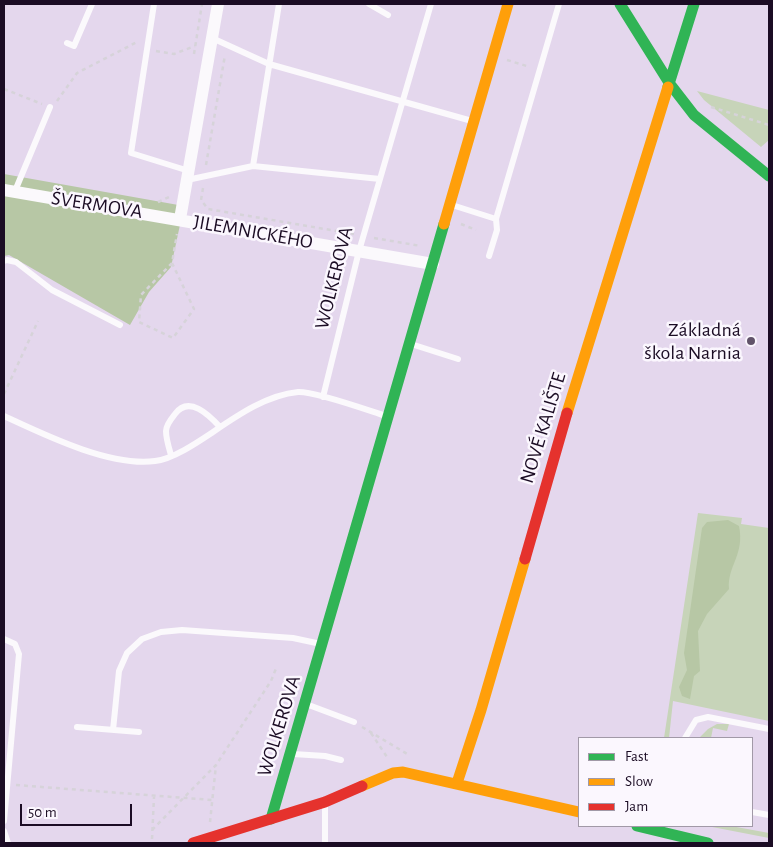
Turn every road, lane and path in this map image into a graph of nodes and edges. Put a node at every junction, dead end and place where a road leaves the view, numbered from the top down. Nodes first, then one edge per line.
1 (92, 4) edge
2 (154, 4) edge
3 (218, 4) edge
4 (279, 4) edge
5 (369, 4) edge
6 (431, 4) edge
7 (508, 4) edge
8 (559, 4) edge
9 (620, 4) edge
10 (694, 4) edge
11 (388, 16) dead end
12 (149, 36) junction
13 (212, 38) junction
14 (67, 43) dead end
15 (226, 44) junction
16 (195, 46) dead end
17 (147, 50) junction
18 (503, 59) dead end
19 (269, 64) junction
20 (529, 66) dead end
21 (670, 84) junction
22 (4, 89) edge
23 (402, 102) junction
24 (704, 105) dead end
25 (50, 107) junction
26 (474, 122) junction
27 (769, 125) edge
28 (253, 166) junction
29 (188, 176) junction
30 (205, 176) junction
31 (769, 176) edge
32 (380, 179) junction
33 (9, 190) edge
34 (450, 204) junction
35 (180, 219) junction
36 (496, 219) junction
37 (455, 222) dead end
38 (476, 230) dead end
39 (364, 236) junction
40 (422, 246) dead end
41 (360, 251) junction
42 (489, 256) dead end
43 (4, 261) edge
44 (172, 263) junction
45 (433, 264) junction
46 (38, 322) dead end
47 (120, 325) dead end
48 (410, 344) junction
49 (458, 359) dead end
50 (4, 394) edge
51 (323, 398) junction
52 (4, 416) edge
53 (389, 416) junction
54 (220, 427) junction
55 (171, 455) junction
56 (4, 639) edge
57 (323, 644) junction
58 (277, 666) dead end
59 (306, 704) junction
60 (354, 722) joint
61 (77, 727) dead end
62 (769, 729) edge
63 (113, 730) junction
64 (368, 730) junction
65 (139, 732) dead end
66 (686, 737) edge
67 (291, 754) junction
68 (409, 755) dead end
69 (341, 760) dead end
70 (389, 761) dead end
71 (216, 766) junction
72 (457, 783) junction
73 (7, 784) junction
74 (154, 797) junction
75 (184, 798) junction
76 (212, 800) junction
77 (325, 802) junction
78 (578, 812) edge
79 (753, 812) edge
80 (769, 815) edge
81 (271, 819) junction
82 (4, 821) edge
83 (210, 826) dead end
84 (647, 827) edge
85 (666, 829) edge
86 (152, 830) junction
87 (4, 831) edge
88 (152, 839) dead end
89 (8, 843) edge
90 (193, 843) edge
91 (325, 843) edge
92 (708, 843) edge

1 - 14 lane
2 - 12 lane
3 - 13 street, JILEMNICKÉHO
4 - 19 lane
5 - 11 lane
6 - 23 lane, WOLKEROVA
7 - 26 street, WOLKEROVA
8 - 36 lane
9 - 21 street
10 - 21 street, NOVÉ KALIŠTE
12 - 17 lane
12 - 25 path
13 - 15 lane
13 - 29 street, JILEMNICKÉHO
15 - 19 lane
15 - 30 path
16 - 17 path
17 - 29 lane
18 - 20 path
19 - 23 lane
19 - 28 lane
21 - 31 street
21 - 72 street, NOVÉ KALIŠTE
22 - 25 path
23 - 26 lane
23 - 32 lane, WOLKEROVA
24 - 27 path
25 - 33 lane, ŠVERMOVA
26 - 34 street, WOLKEROVA
28 - 30 lane
28 - 32 lane
29 - 30 lane
29 - 35 street, JILEMNICKÉHO
30 - 39 path
32 - 39 lane, WOLKEROVA
33 - 35 street, ŠVERMOVA
34 - 36 lane
34 - 45 street, WOLKEROVA
35 - 41 street, JILEMNICKÉHO
35 - 44 path
36 - 42 lane
37 - 38 path
39 - 40 path
39 - 41 lane, WOLKEROVA
41 - 45 street, JILEMNICKÉHO
41 - 51 lane, WOLKEROVA
43 - 47 lane
44 - 44 path
45 - 48 street, WOLKEROVA
46 - 50 path
48 - 49 lane
48 - 53 street, WOLKEROVA
51 - 53 lane
51 - 54 lane
52 - 55 lane
53 - 57 street, WOLKEROVA
54 - 55 lane
54 - 55 lane
56 - 73 lane
57 - 59 street, WOLKEROVA
57 - 63 lane
58 - 71 path
59 - 60 lane
59 - 67 street, WOLKEROVA
60 - 64 path
61 - 63 lane
62 - 66 lane
63 - 65 lane
64 - 68 path
64 - 70 path
67 - 69 lane
67 - 81 street, WOLKEROVA
71 - 75 path
71 - 76 path
72 - 77 street
72 - 78 street
73 - 74 path
73 - 82 lane
74 - 75 path
74 - 86 path
75 - 76 path
75 - 86 path
76 - 83 path
77 - 81 street
77 - 91 lane
79 - 80 lane
81 - 90 street
84 - 85 street
85 - 92 street
86 - 88 path
87 - 89 lane

